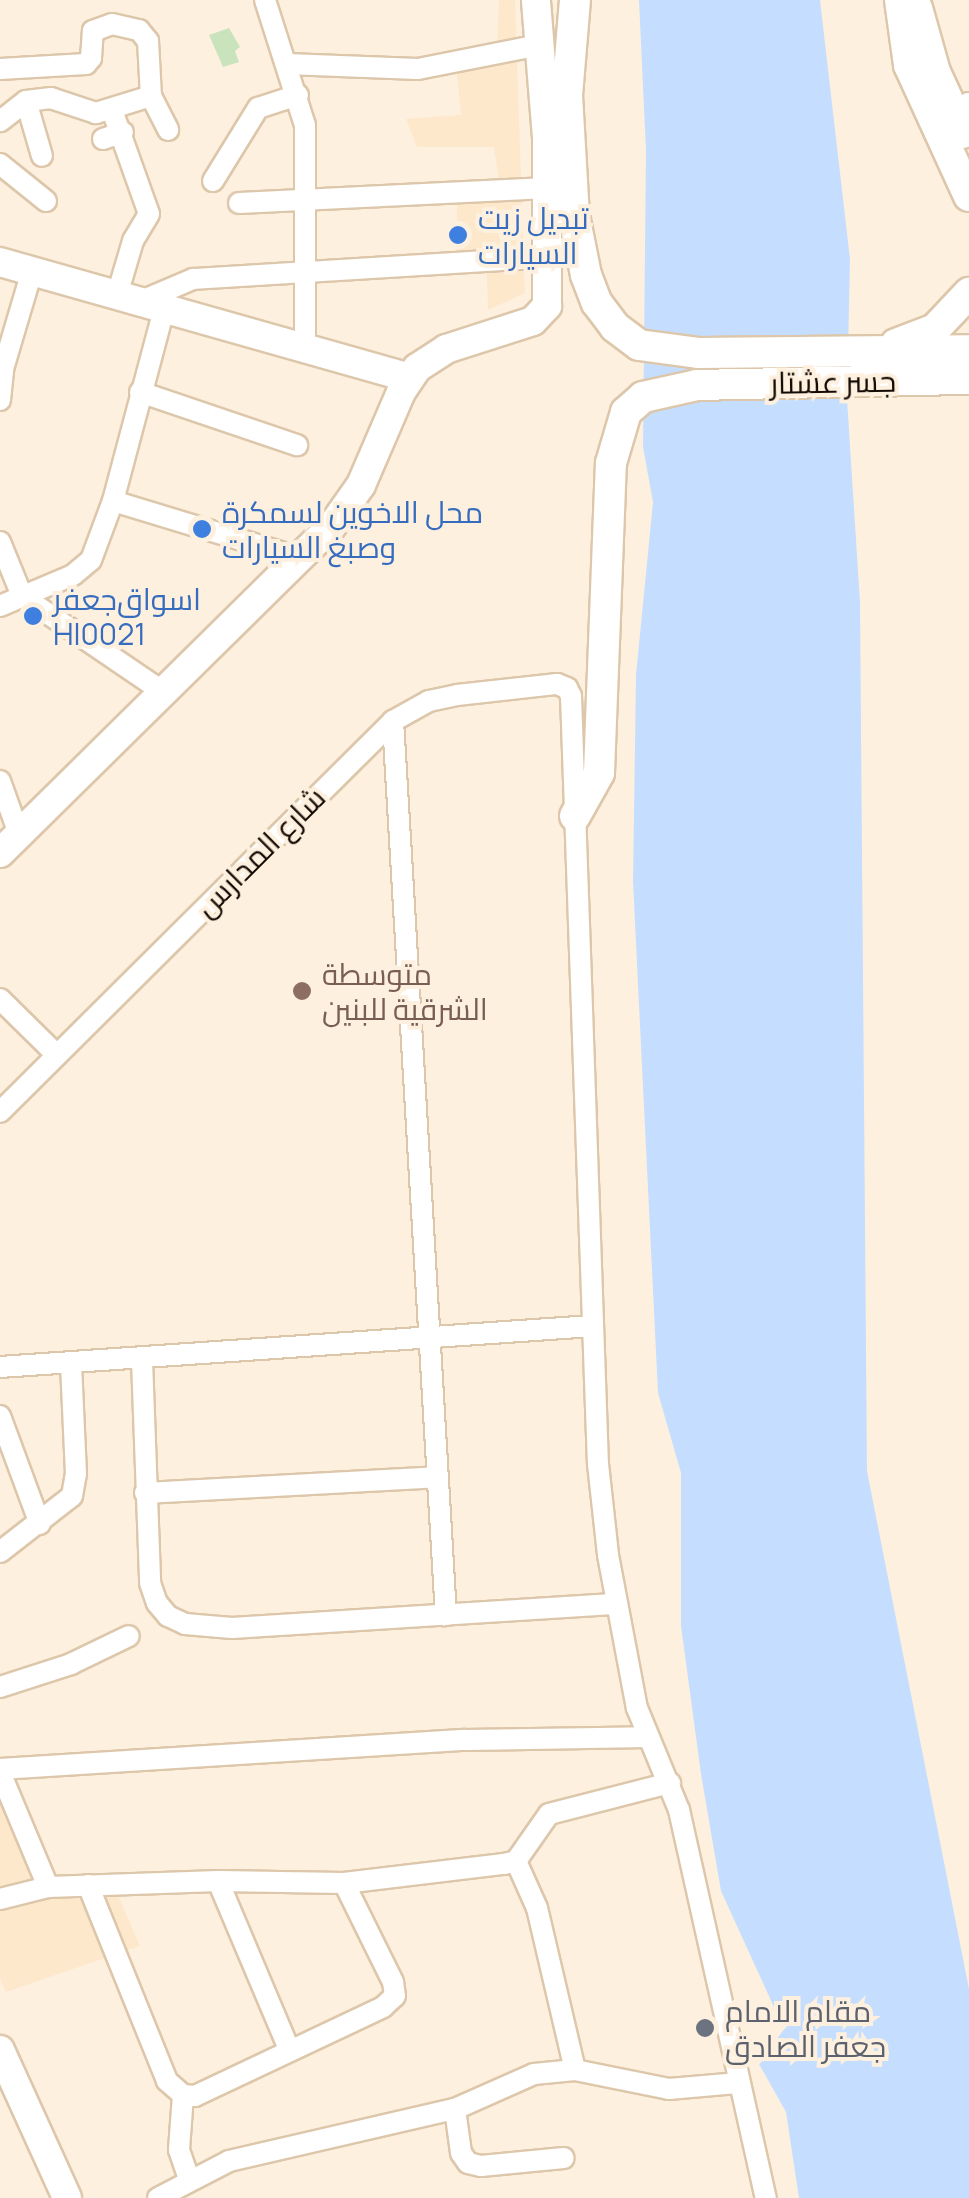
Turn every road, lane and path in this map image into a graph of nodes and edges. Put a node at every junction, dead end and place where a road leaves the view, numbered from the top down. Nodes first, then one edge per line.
1 (112, 0) edge
2 (265, 0) edge
3 (536, 0) edge
4 (575, 0) edge
5 (900, 0) edge
6 (916, 0) edge
7 (934, 0) edge
8 (112, 24) junction
9 (539, 44) junction
10 (288, 64) junction
11 (0, 69) edge
12 (298, 95) junction
13 (151, 96) junction
14 (26, 102) junction
15 (969, 104) edge
16 (112, 110) junction
17 (2, 113) edge
18 (168, 130) dead end
19 (956, 142) edge
20 (42, 156) dead end
21 (0, 164) edge
22 (213, 181) dead end
23 (548, 188) junction
24 (969, 196) edge
25 (46, 200) dead end
26 (306, 200) junction
27 (240, 203) dead end
28 (549, 257) junction
29 (0, 262) edge
30 (307, 270) junction
31 (32, 271) junction
32 (969, 293) edge
33 (140, 302) junction
34 (305, 348) junction
35 (969, 350) edge
36 (849, 352) junction
37 (409, 378) junction
38 (969, 379) edge
39 (140, 392) junction
40 (0, 400) edge
41 (297, 445) dead end
42 (113, 502) junction
43 (0, 542) edge
44 (301, 558) junction
45 (22, 596) junction
46 (0, 606) edge
47 (164, 692) junction
48 (392, 722) junction
49 (0, 781) edge
50 (575, 816) junction
51 (10, 844) edge
52 (0, 999) edge
53 (57, 1055) junction
54 (0, 1112) edge
55 (592, 1326) junction
56 (426, 1335) junction
57 (142, 1360) junction
58 (71, 1362) junction
59 (0, 1367) edge
60 (0, 1416) edge
61 (436, 1477) junction
62 (145, 1493) junction
63 (40, 1524) junction
64 (0, 1552) edge
65 (617, 1604) junction
66 (446, 1615) junction
67 (130, 1636) dead end
68 (0, 1688) edge
69 (648, 1736) junction
70 (0, 1770) edge
71 (670, 1783) junction
72 (516, 1861) junction
73 (218, 1881) junction
74 (88, 1884) junction
75 (344, 1884) junction
76 (48, 1887) junction
77 (0, 1899) edge
78 (289, 2049) junction
79 (0, 2050) edge
80 (576, 2070) junction
81 (736, 2084) junction
82 (183, 2095) junction
83 (455, 2110) junction
84 (564, 2158) dead end
85 (189, 2180) junction
86 (66, 2198) edge
87 (158, 2198) edge
88 (766, 2198) edge

1 - 8 street
2 - 10 street
3 - 9 street
4 - 36 main road, جسر عشتار
5 - 19 main road
6 - 19 main road
7 - 15 main road
8 - 11 street
8 - 13 street
9 - 10 street
9 - 23 street
10 - 12 street
12 - 22 street
12 - 26 street
13 - 16 street
13 - 18 street
14 - 16 street
14 - 17 street
14 - 20 street
16 - 33 street
19 - 24 main road
21 - 25 street
23 - 26 street
23 - 28 street
26 - 27 street
26 - 30 street
28 - 30 street
28 - 37 street
29 - 31 street
30 - 33 street
30 - 34 street
31 - 33 street
31 - 40 street
32 - 36 main road
33 - 34 street
33 - 39 street
34 - 37 street
35 - 36 main road, جسر عشتار
37 - 44 street
38 - 50 main road, جسر عشتار
39 - 41 street
39 - 42 street
42 - 44 street
42 - 45 street
43 - 45 street
44 - 47 street
45 - 46 street
45 - 47 street
47 - 51 street
48 - 50 street, شارع المدارس
48 - 53 street, شارع المدارس
48 - 56 street
49 - 51 street
50 - 55 street
52 - 53 street
53 - 54 street, شارع المدارس
55 - 56 street
55 - 65 street
56 - 57 street
56 - 61 street
57 - 58 street
57 - 62 street
58 - 59 street
58 - 63 street
60 - 63 street
61 - 62 street
61 - 66 street
62 - 66 street
63 - 64 street
65 - 66 street
65 - 69 street
67 - 68 street
69 - 70 street
69 - 71 street
70 - 76 street
71 - 72 street
71 - 81 street
72 - 75 street
72 - 80 street
73 - 74 street
73 - 75 street
73 - 78 street
74 - 76 street
74 - 82 street
75 - 78 street
76 - 77 street
78 - 82 street
79 - 86 street
80 - 81 street
80 - 83 street
81 - 88 street
82 - 85 street
83 - 84 street
83 - 85 street
85 - 87 street

